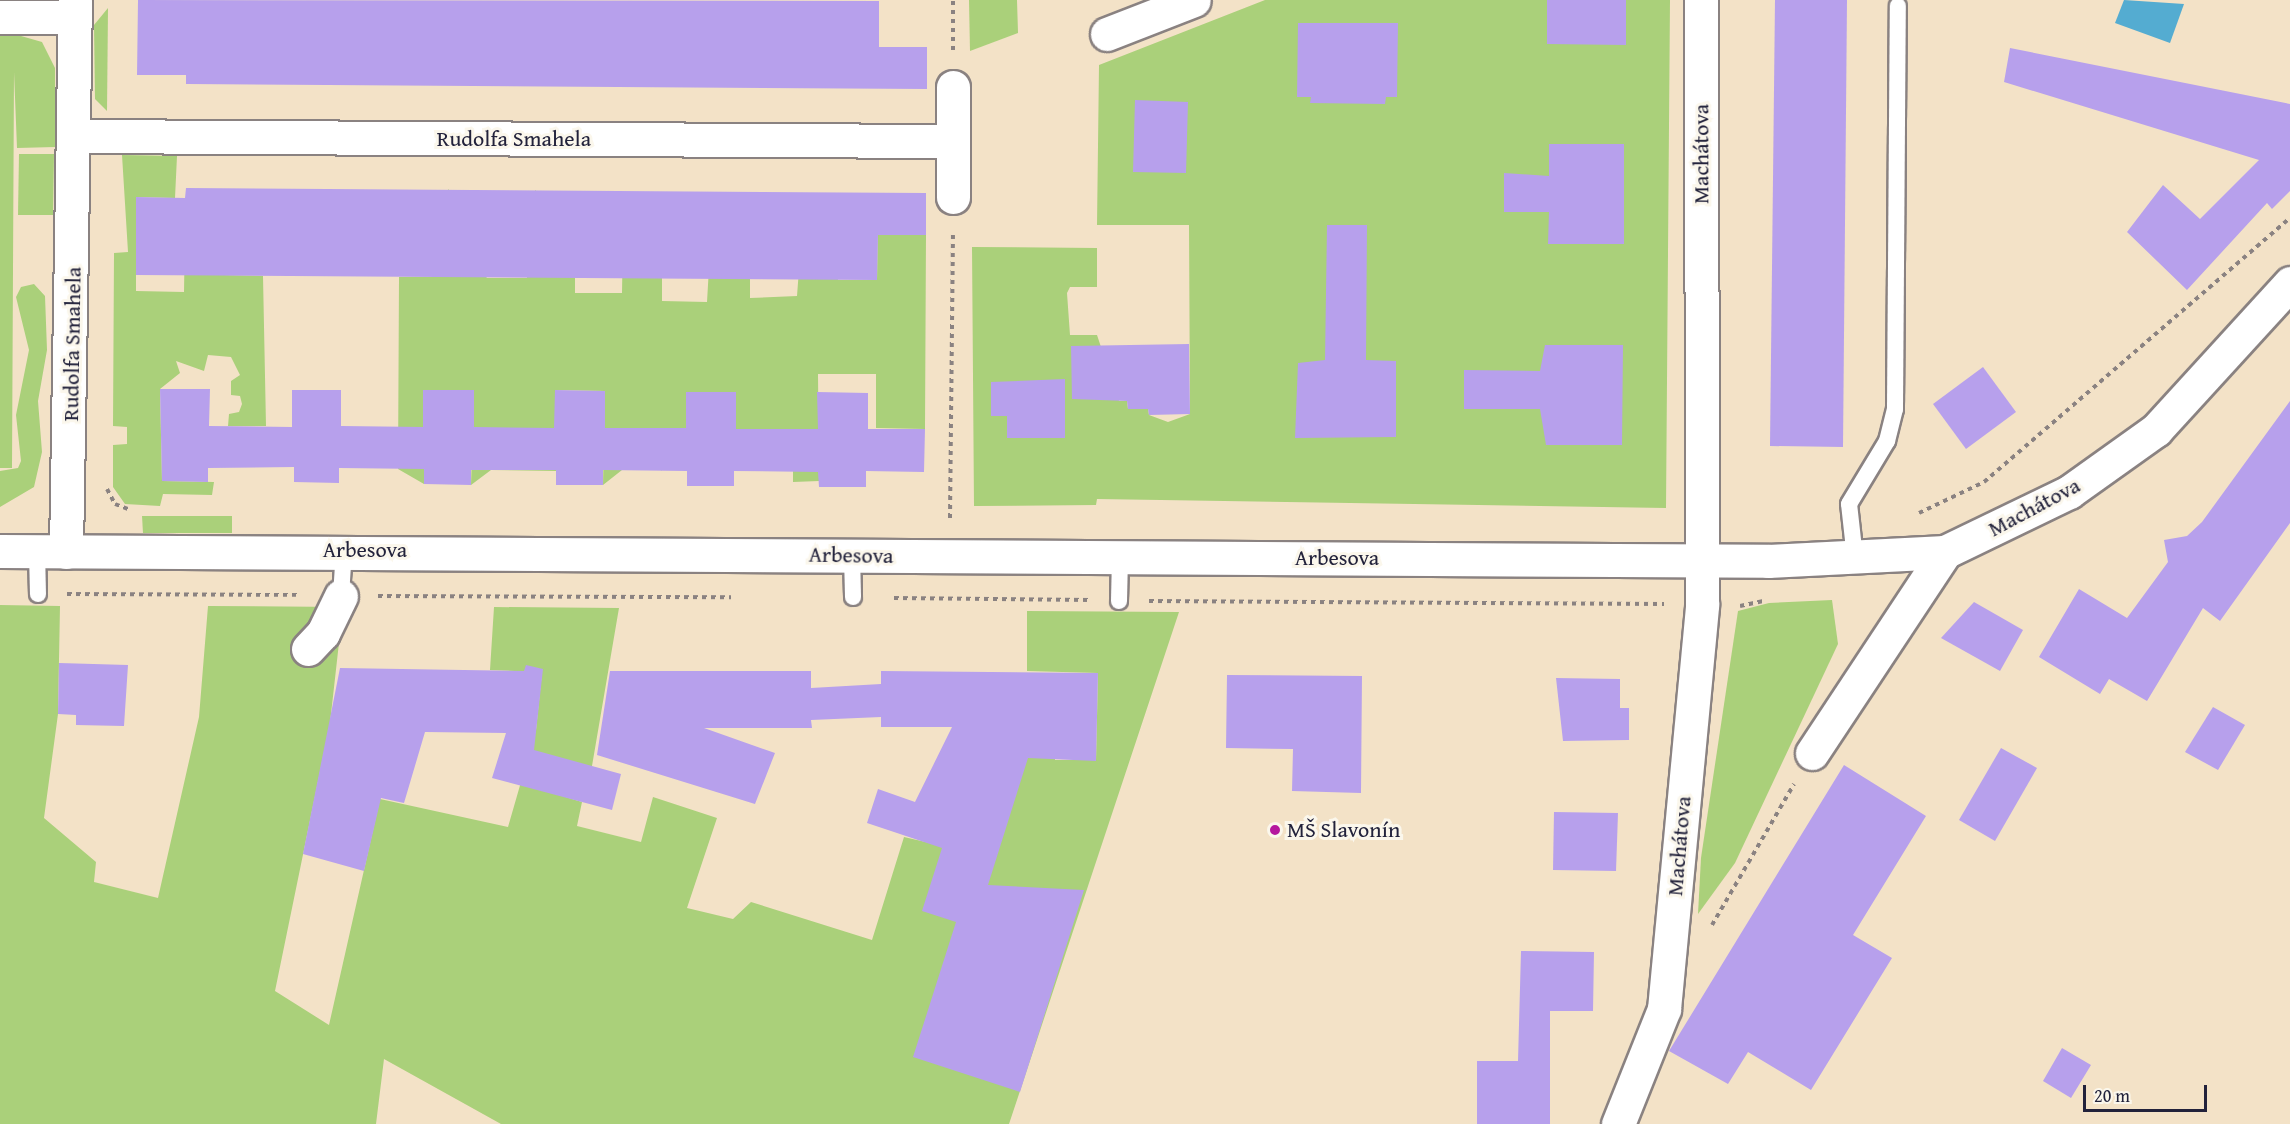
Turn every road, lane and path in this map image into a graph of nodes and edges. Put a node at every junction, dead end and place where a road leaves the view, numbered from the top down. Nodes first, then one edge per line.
1 (953, 0) edge
2 (1194, 0) edge
3 (1701, 0) edge
4 (1898, 6) dead end
5 (75, 9) edge
6 (0, 17) edge
7 (1107, 34) dead end
8 (953, 87) joint
9 (75, 136) junction
10 (953, 141) junction
11 (953, 197) joint
12 (2290, 218) edge
13 (2290, 283) edge
14 (110, 499) dead end
15 (139, 510) dead end
16 (1909, 516) dead end
17 (951, 526) dead end
18 (344, 550) junction
19 (0, 551) edge
20 (51, 551) junction
21 (1945, 552) junction
22 (852, 555) junction
23 (1120, 558) junction
24 (1855, 558) junction
25 (1702, 560) junction
26 (38, 594) joint
27 (342, 596) junction
28 (734, 597) dead end
29 (853, 597) joint
30 (1119, 601) junction
31 (1677, 604) dead end
32 (308, 649) dead end
33 (1812, 753) joint
34 (1705, 937) dead end
35 (1618, 1124) edge

1 - 8 path
2 - 7 street
3 - 25 street, Machátova
4 - 24 lane
5 - 6 street, Rudolfa Smahela
5 - 9 street, Rudolfa Smahela
8 - 10 street
9 - 10 street, Rudolfa Smahela
9 - 20 street, Rudolfa Smahela
10 - 11 street
11 - 17 path
12 - 16 path
13 - 21 street, Machátova
14 - 15 path
18 - 20 street, Arbesova
18 - 22 street, Arbesova
18 - 27 lane
19 - 20 street, Arbesova
20 - 26 lane
21 - 24 street, Machátova
21 - 33 street
22 - 23 street, Arbesova
22 - 29 lane
23 - 25 street, Arbesova
23 - 30 lane
24 - 25 street, Machátova
25 - 35 street, Machátova
26 - 27 path
27 - 28 path
27 - 32 street
29 - 30 path
30 - 31 path
33 - 34 path

